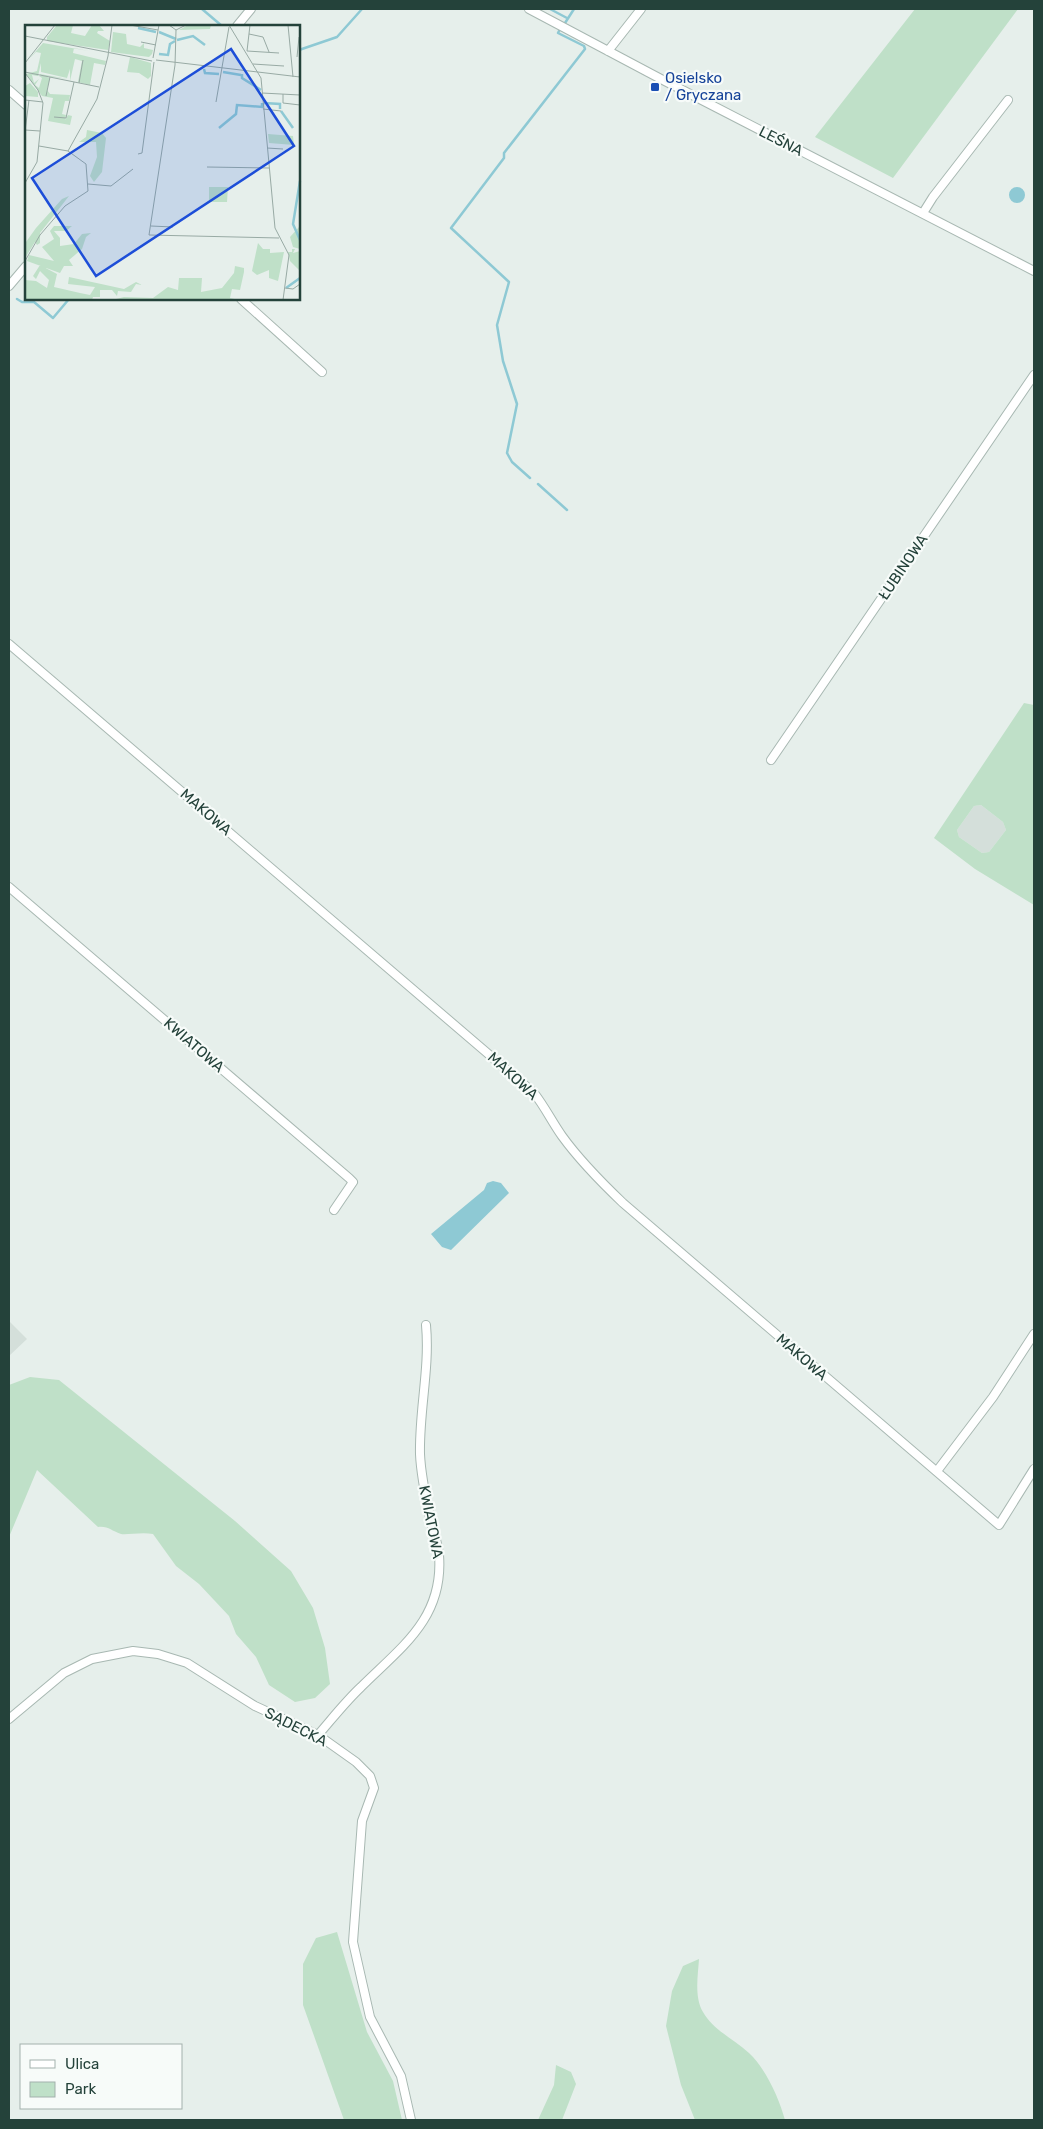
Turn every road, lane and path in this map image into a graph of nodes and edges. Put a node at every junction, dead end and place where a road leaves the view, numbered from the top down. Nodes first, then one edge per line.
1 (251, 9) edge
2 (530, 9) edge
3 (641, 9) edge
4 (238, 25) edge
5 (608, 51) junction
6 (9, 90) edge
7 (1008, 100) dead end
8 (25, 104) edge
9 (922, 213) junction
10 (25, 267) edge
11 (1034, 271) edge
12 (9, 286) edge
13 (242, 300) edge
14 (322, 372) dead end
15 (1034, 374) edge
16 (9, 644) edge
17 (771, 760) dead end
18 (9, 887) edge
19 (334, 1210) dead end
20 (426, 1325) dead end
21 (1034, 1334) edge
22 (1034, 1469) edge
23 (937, 1471) junction
24 (9, 1719) edge
25 (318, 1735) junction
26 (411, 2120) edge

1 - 4 street
2 - 5 street, LEŚNA
3 - 5 street
5 - 9 street, LEŚNA
6 - 8 street
7 - 9 street
9 - 11 street, LEŚNA
10 - 12 street
13 - 14 street
15 - 17 street, ŁUBINOWA
16 - 23 street, MAKOWA
18 - 19 street, KWIATOWA
20 - 25 street, KWIATOWA
21 - 23 street
22 - 23 street, MAKOWA
24 - 25 street, SĄDECKA
25 - 26 street, SĄDECKA

